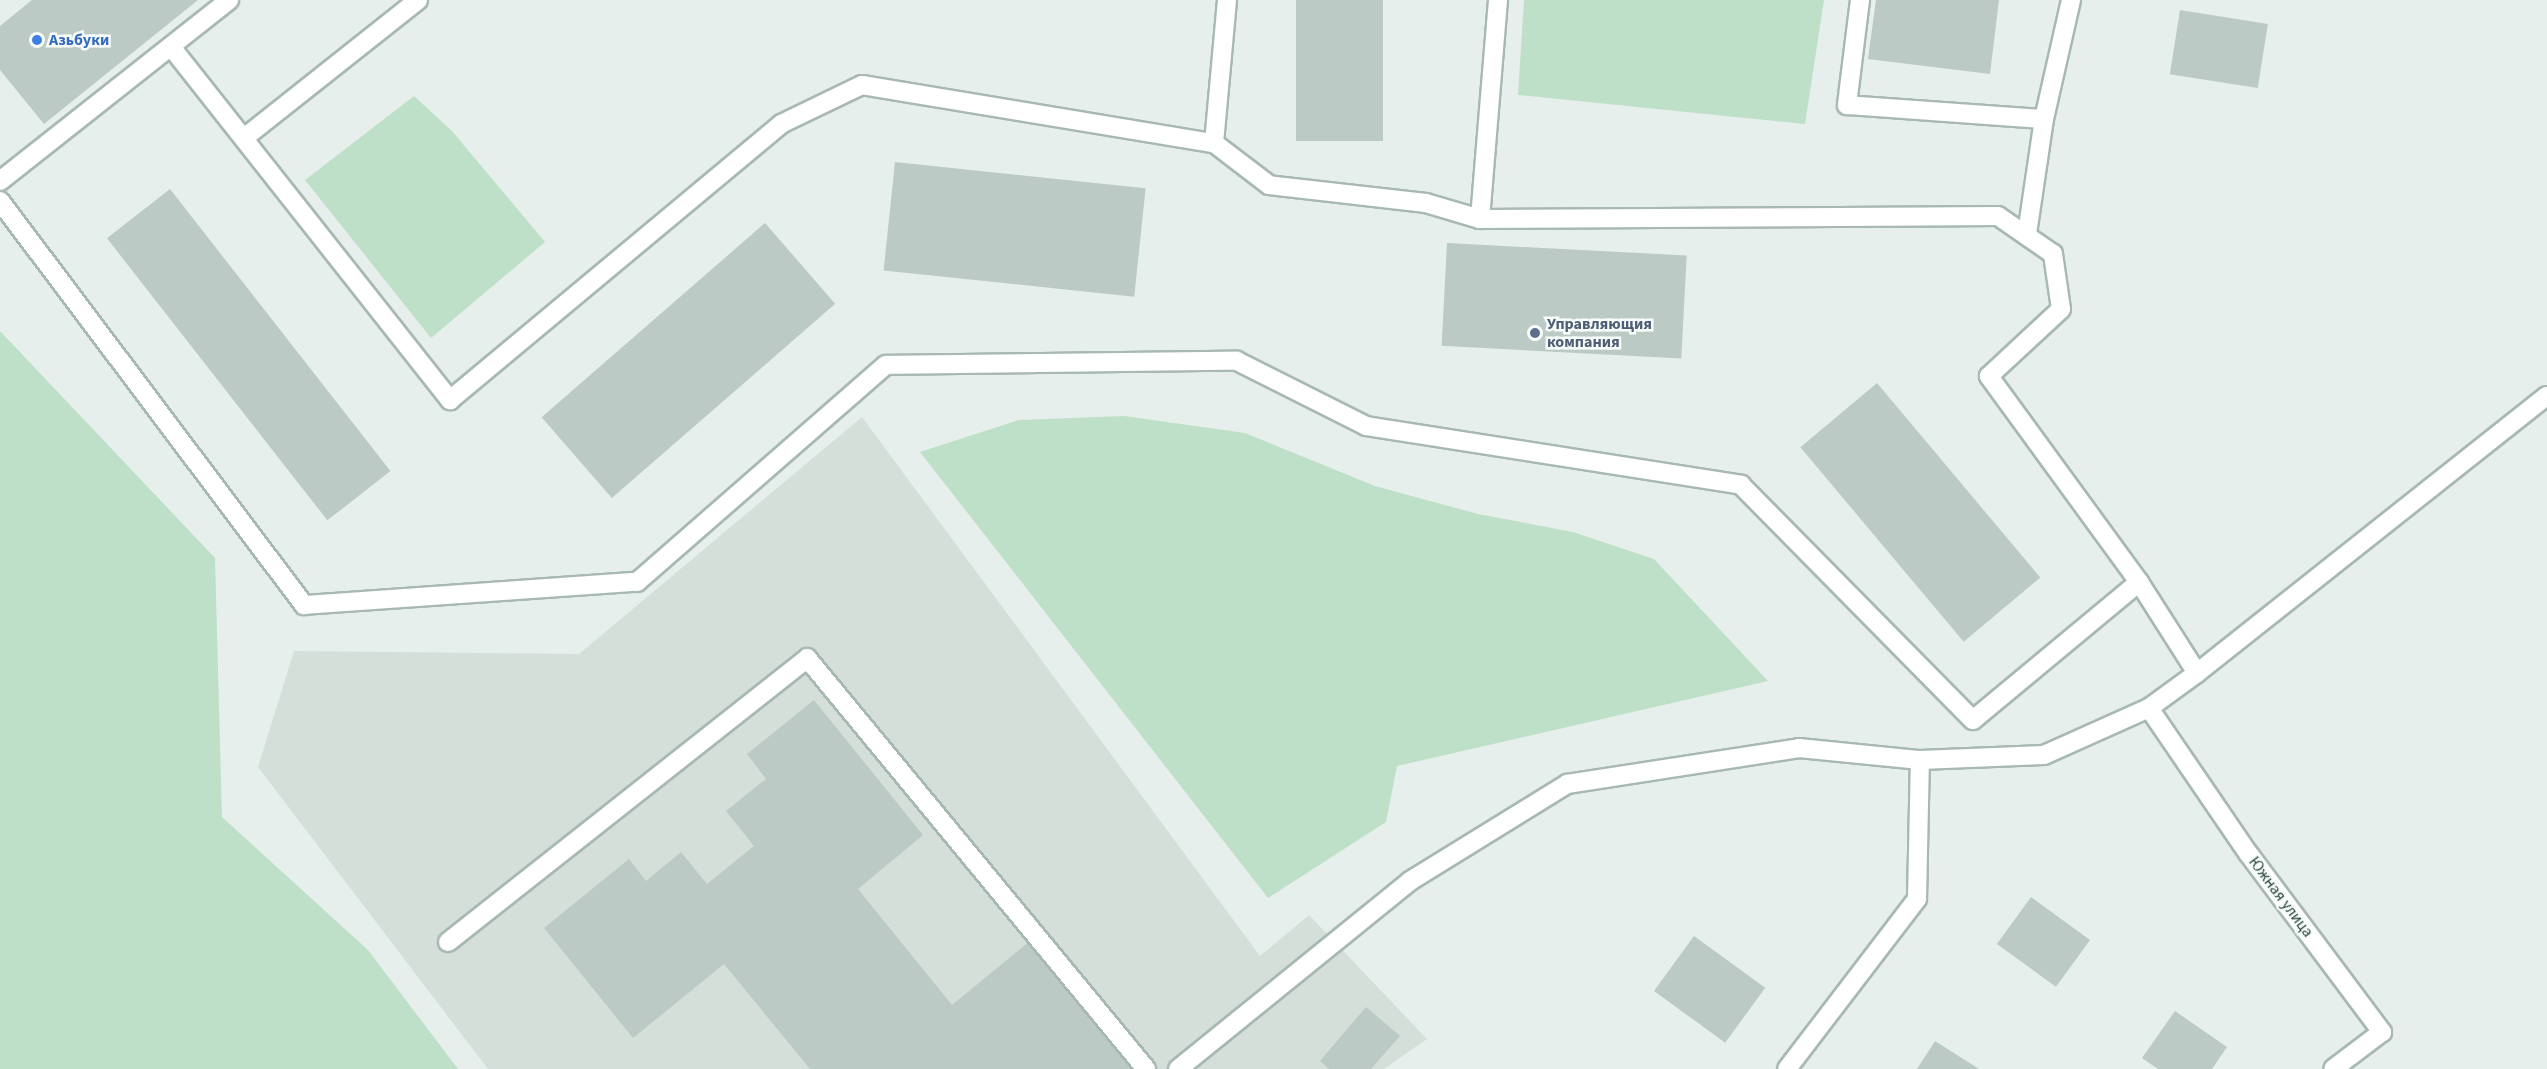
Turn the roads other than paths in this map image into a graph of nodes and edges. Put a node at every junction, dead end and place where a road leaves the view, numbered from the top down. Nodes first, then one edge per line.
1 (229, 0) edge
2 (418, 0) edge
3 (1227, 0) edge
4 (1498, 0) edge
5 (1860, 0) edge
6 (2072, 0) edge
7 (172, 48) junction
8 (2044, 119) junction
9 (244, 138) junction
10 (1214, 143) junction
11 (0, 181) edge
12 (0, 201) edge
13 (1480, 219) junction
14 (2026, 234) junction
15 (2547, 396) edge
16 (2139, 582) junction
17 (2197, 673) junction
18 (2149, 708) junction
19 (1920, 760) junction
20 (448, 942) dead end
21 (1146, 1069) edge
22 (1178, 1069) edge
23 (1786, 1069) edge
24 (2333, 1069) edge

1 - 7 street
2 - 9 street
3 - 10 street
4 - 13 street
5 - 8 street
6 - 8 street
7 - 9 street
7 - 11 street
8 - 14 street
9 - 10 street
10 - 13 street
12 - 16 street
13 - 14 street
14 - 16 street
15 - 17 street
16 - 17 street
17 - 18 street
18 - 19 street
18 - 24 street, Южная улица
19 - 22 street
19 - 23 street
20 - 21 street

